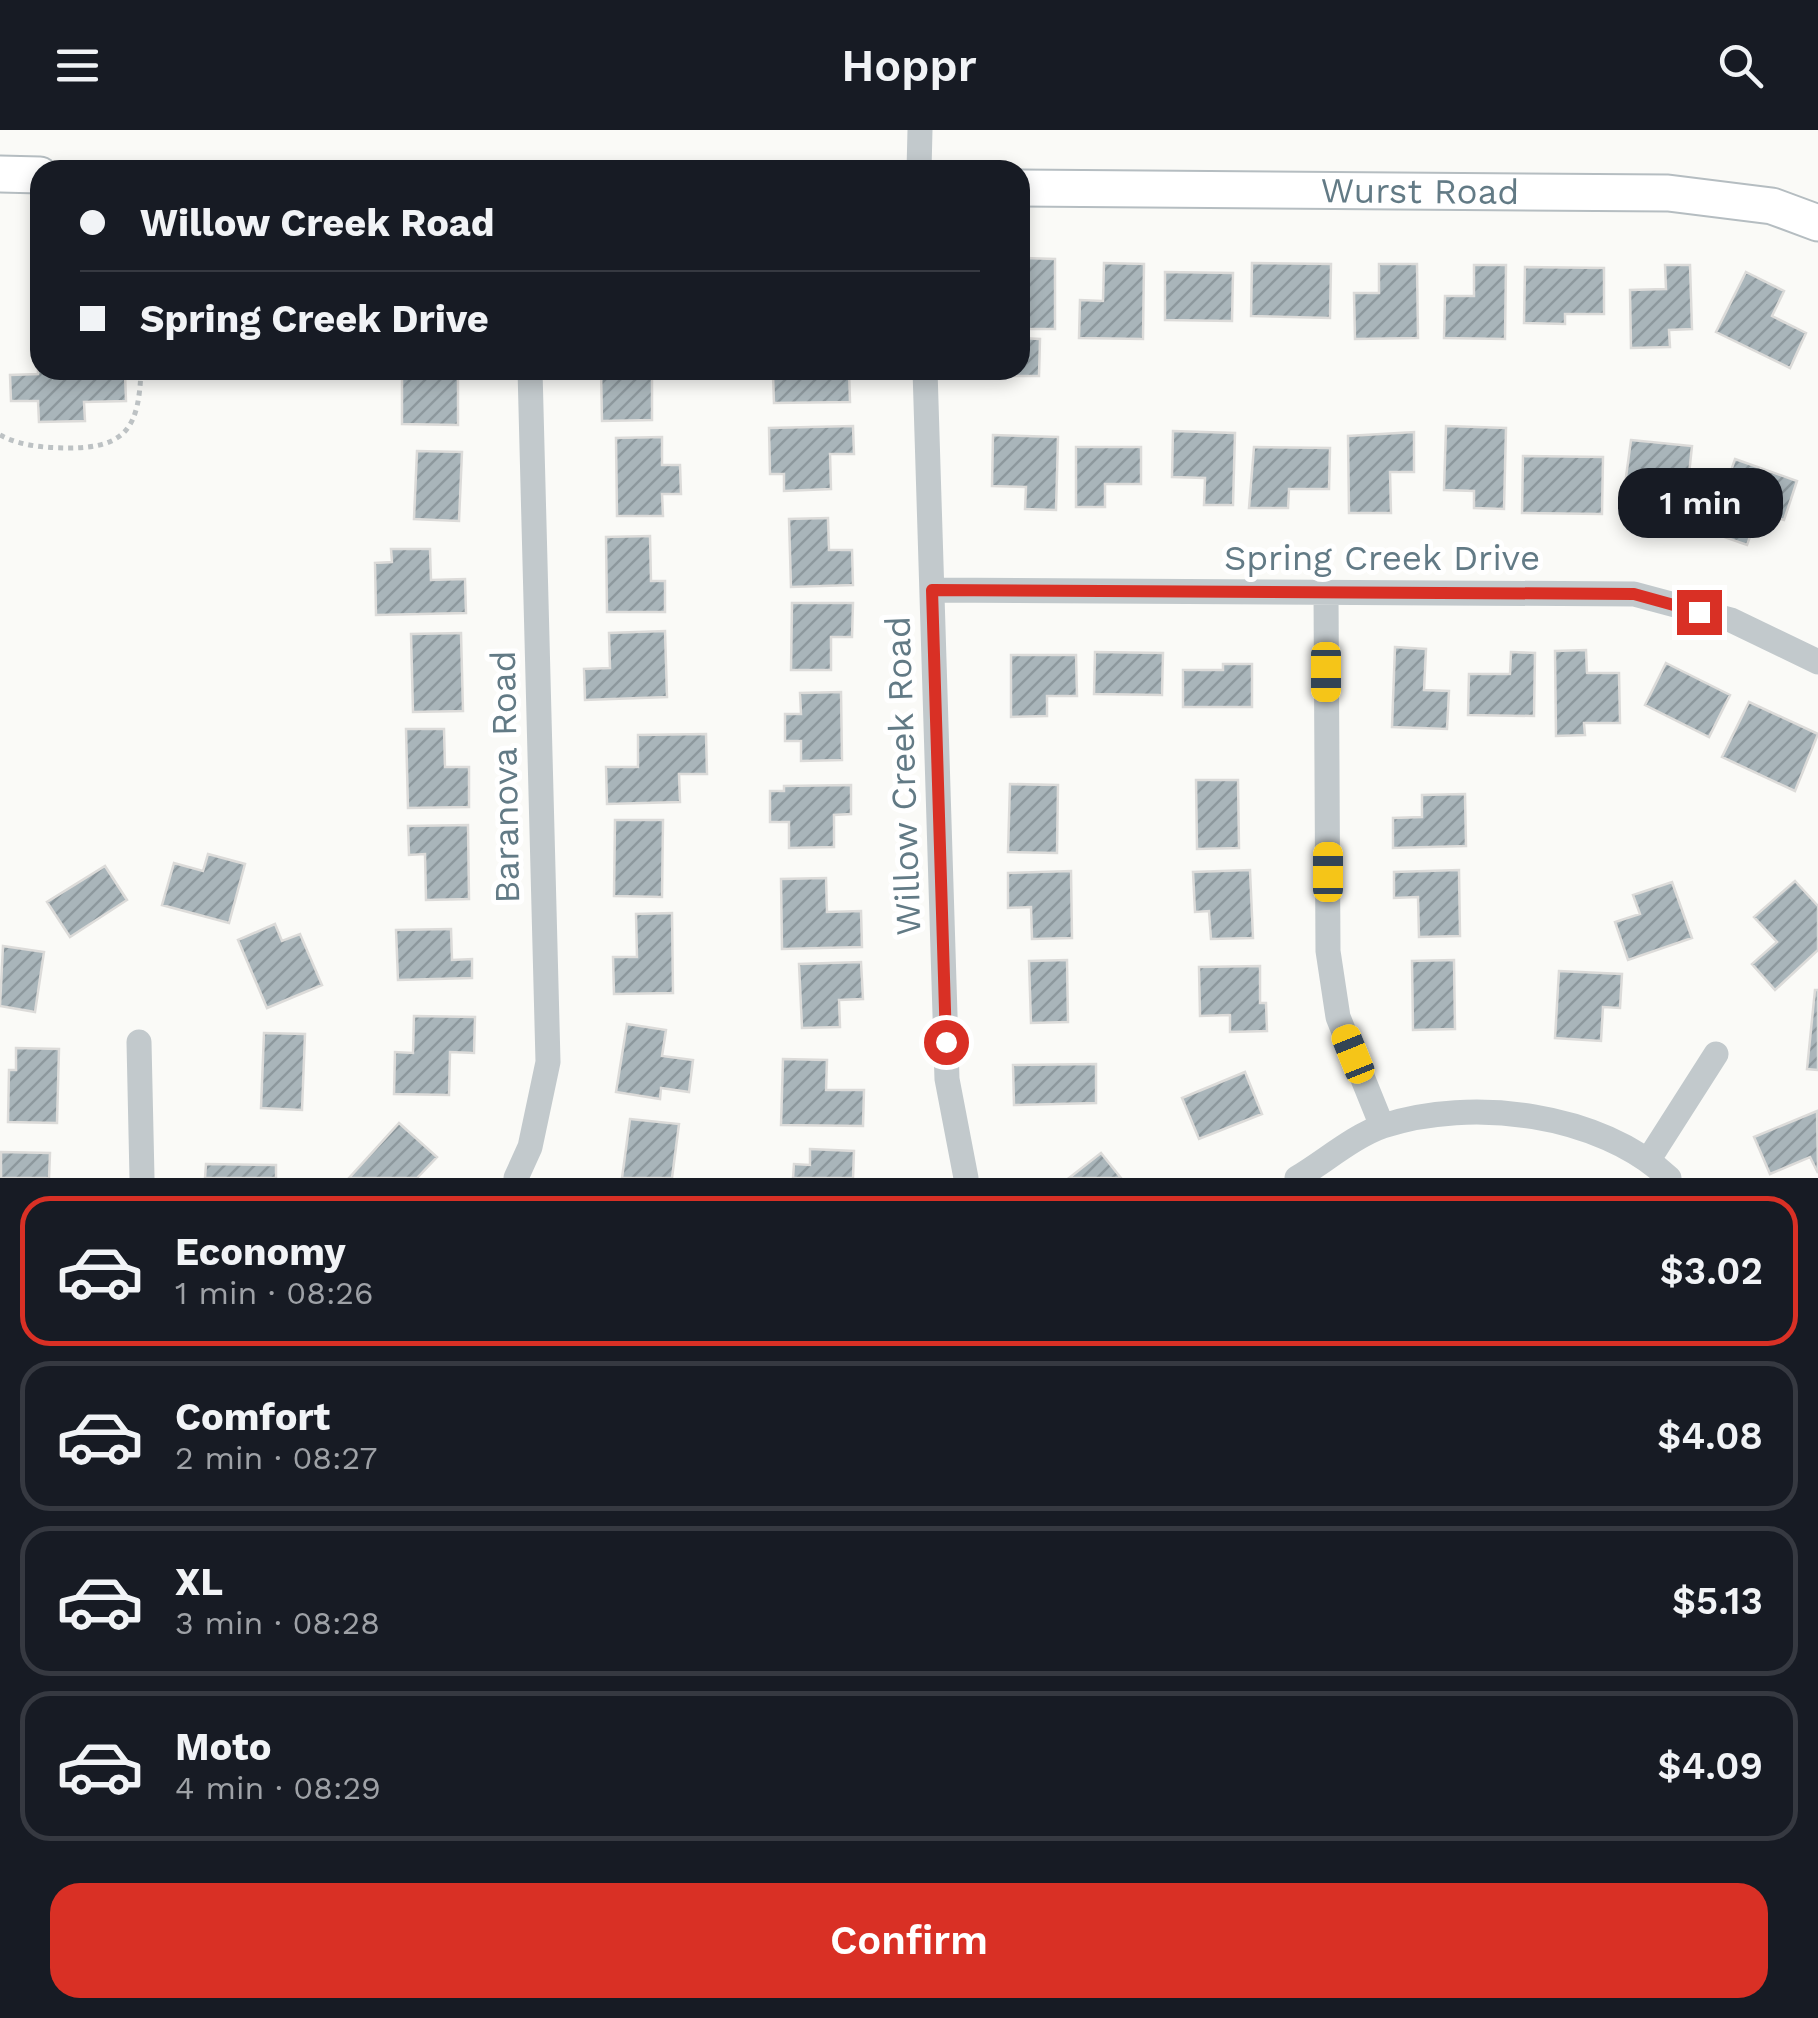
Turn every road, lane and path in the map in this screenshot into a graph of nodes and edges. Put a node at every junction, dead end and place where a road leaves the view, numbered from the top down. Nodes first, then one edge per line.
1 (920, 130) edge
2 (919, 160) edge
3 (0, 174) edge
4 (30, 175) edge
5 (1030, 188) edge
6 (1818, 224) edge
7 (141, 380) edge
8 (530, 380) edge
9 (925, 380) edge
10 (0, 435) edge
11 (932, 590) junction
12 (1326, 592) junction
13 (1818, 662) edge
14 (139, 1042) dead end
15 (1716, 1054) dead end
16 (1382, 1126) junction
17 (1648, 1159) junction
18 (142, 1178) edge
19 (516, 1178) edge
20 (966, 1178) edge
21 (1297, 1178) edge
22 (1669, 1178) edge

1 - 2 street
3 - 4 street
5 - 6 street, Wurst Road
7 - 10 path
8 - 19 street, Baranova Road
9 - 11 street, Willow Creek Road
11 - 12 street, Spring Creek Drive
11 - 20 street, Willow Creek Road
12 - 13 street, Spring Creek Drive
12 - 16 street
14 - 18 street
15 - 17 street
16 - 17 street
16 - 21 street
17 - 22 street

